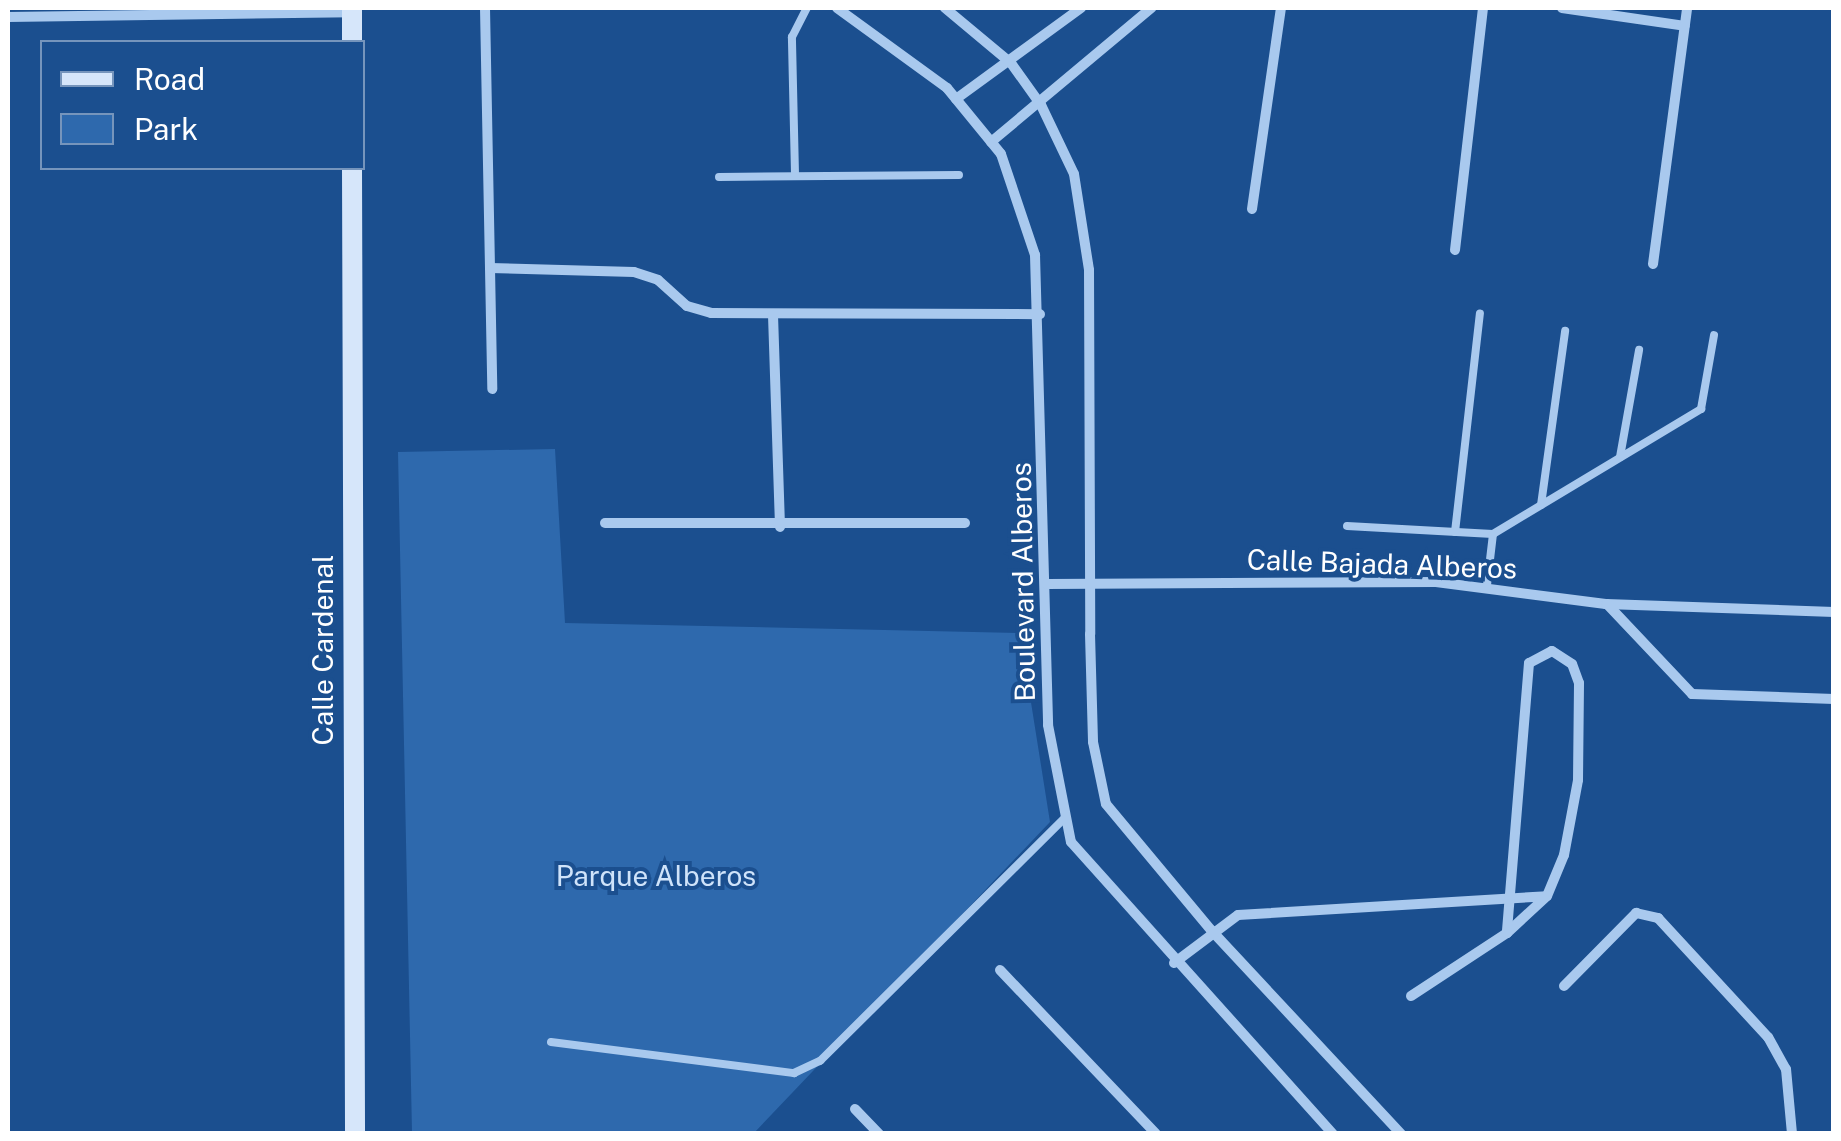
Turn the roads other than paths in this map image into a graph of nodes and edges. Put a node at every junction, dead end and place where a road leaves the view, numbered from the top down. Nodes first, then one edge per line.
1 (485, 8) edge
2 (807, 8) edge
3 (837, 8) edge
4 (944, 8) edge
5 (1081, 8) edge
6 (1150, 8) edge
7 (1280, 8) edge
8 (1483, 8) edge
9 (1562, 8) edge
10 (1688, 8) edge
11 (352, 10) edge
12 (8, 17) edge
13 (1686, 26) junction
14 (352, 40) edge
15 (1011, 63) junction
16 (956, 99) junction
17 (1041, 104) junction
18 (991, 142) junction
19 (352, 170) edge
20 (795, 174) junction
21 (960, 175) dead end
22 (719, 177) dead end
23 (1252, 209) dead end
24 (1454, 250) dead end
25 (1653, 264) dead end
26 (490, 268) junction
27 (1480, 313) dead end
28 (1040, 314) junction
29 (774, 315) junction
30 (1565, 332) dead end
31 (1714, 335) dead end
32 (1639, 350) dead end
33 (492, 390) dead end
34 (1620, 457) junction
35 (1541, 505) junction
36 (605, 523) dead end
37 (965, 524) dead end
38 (1347, 526) dead end
39 (780, 527) junction
40 (1455, 532) junction
41 (1493, 534) junction
42 (1047, 584) junction
43 (1091, 584) junction
44 (1487, 585) junction
45 (1606, 604) junction
46 (1834, 612) edge
47 (1834, 699) edge
48 (1066, 817) junction
49 (1546, 896) junction
50 (1510, 901) junction
51 (1211, 930) junction
52 (1507, 933) junction
53 (1174, 963) junction
54 (1000, 970) dead end
55 (1564, 986) dead end
56 (1411, 996) dead end
57 (551, 1042) dead end
58 (855, 1108) dead end
59 (355, 1134) edge
60 (879, 1134) edge
61 (1156, 1134) edge
62 (1333, 1134) edge
63 (1401, 1134) edge
64 (1792, 1134) edge

1 - 26 street
2 - 20 lane
3 - 16 street, Boulevard Alberos
4 - 15 street
5 - 15 street
6 - 17 street
7 - 23 street
8 - 24 street
9 - 13 street
10 - 13 street
11 - 12 street
11 - 14 street
13 - 25 street
15 - 16 street
15 - 17 street
16 - 18 street, Boulevard Alberos
17 - 18 street
17 - 43 street
18 - 28 street, Boulevard Alberos
19 - 59 street, Calle Cardenal
20 - 21 lane
20 - 22 lane
26 - 29 street
26 - 33 street
27 - 40 lane
28 - 29 street
28 - 42 street, Boulevard Alberos
29 - 39 street
30 - 35 lane
31 - 34 lane
32 - 34 lane
34 - 35 lane
35 - 41 lane
36 - 39 street
37 - 39 street
38 - 40 lane
40 - 41 lane
41 - 44 lane
42 - 43 street, Calle Bajada Alberos
42 - 48 street, Boulevard Alberos
43 - 44 street, Calle Bajada Alberos
43 - 51 street
44 - 45 street, Calle Bajada Alberos
45 - 46 street, Calle Bajada Alberos
45 - 47 street
48 - 53 street, Boulevard Alberos
48 - 57 lane
49 - 50 street
49 - 50 street
49 - 52 street
50 - 51 street
50 - 52 street
51 - 53 street
51 - 63 street
52 - 56 street
53 - 62 street, Boulevard Alberos
54 - 61 street
55 - 64 street
58 - 60 street

